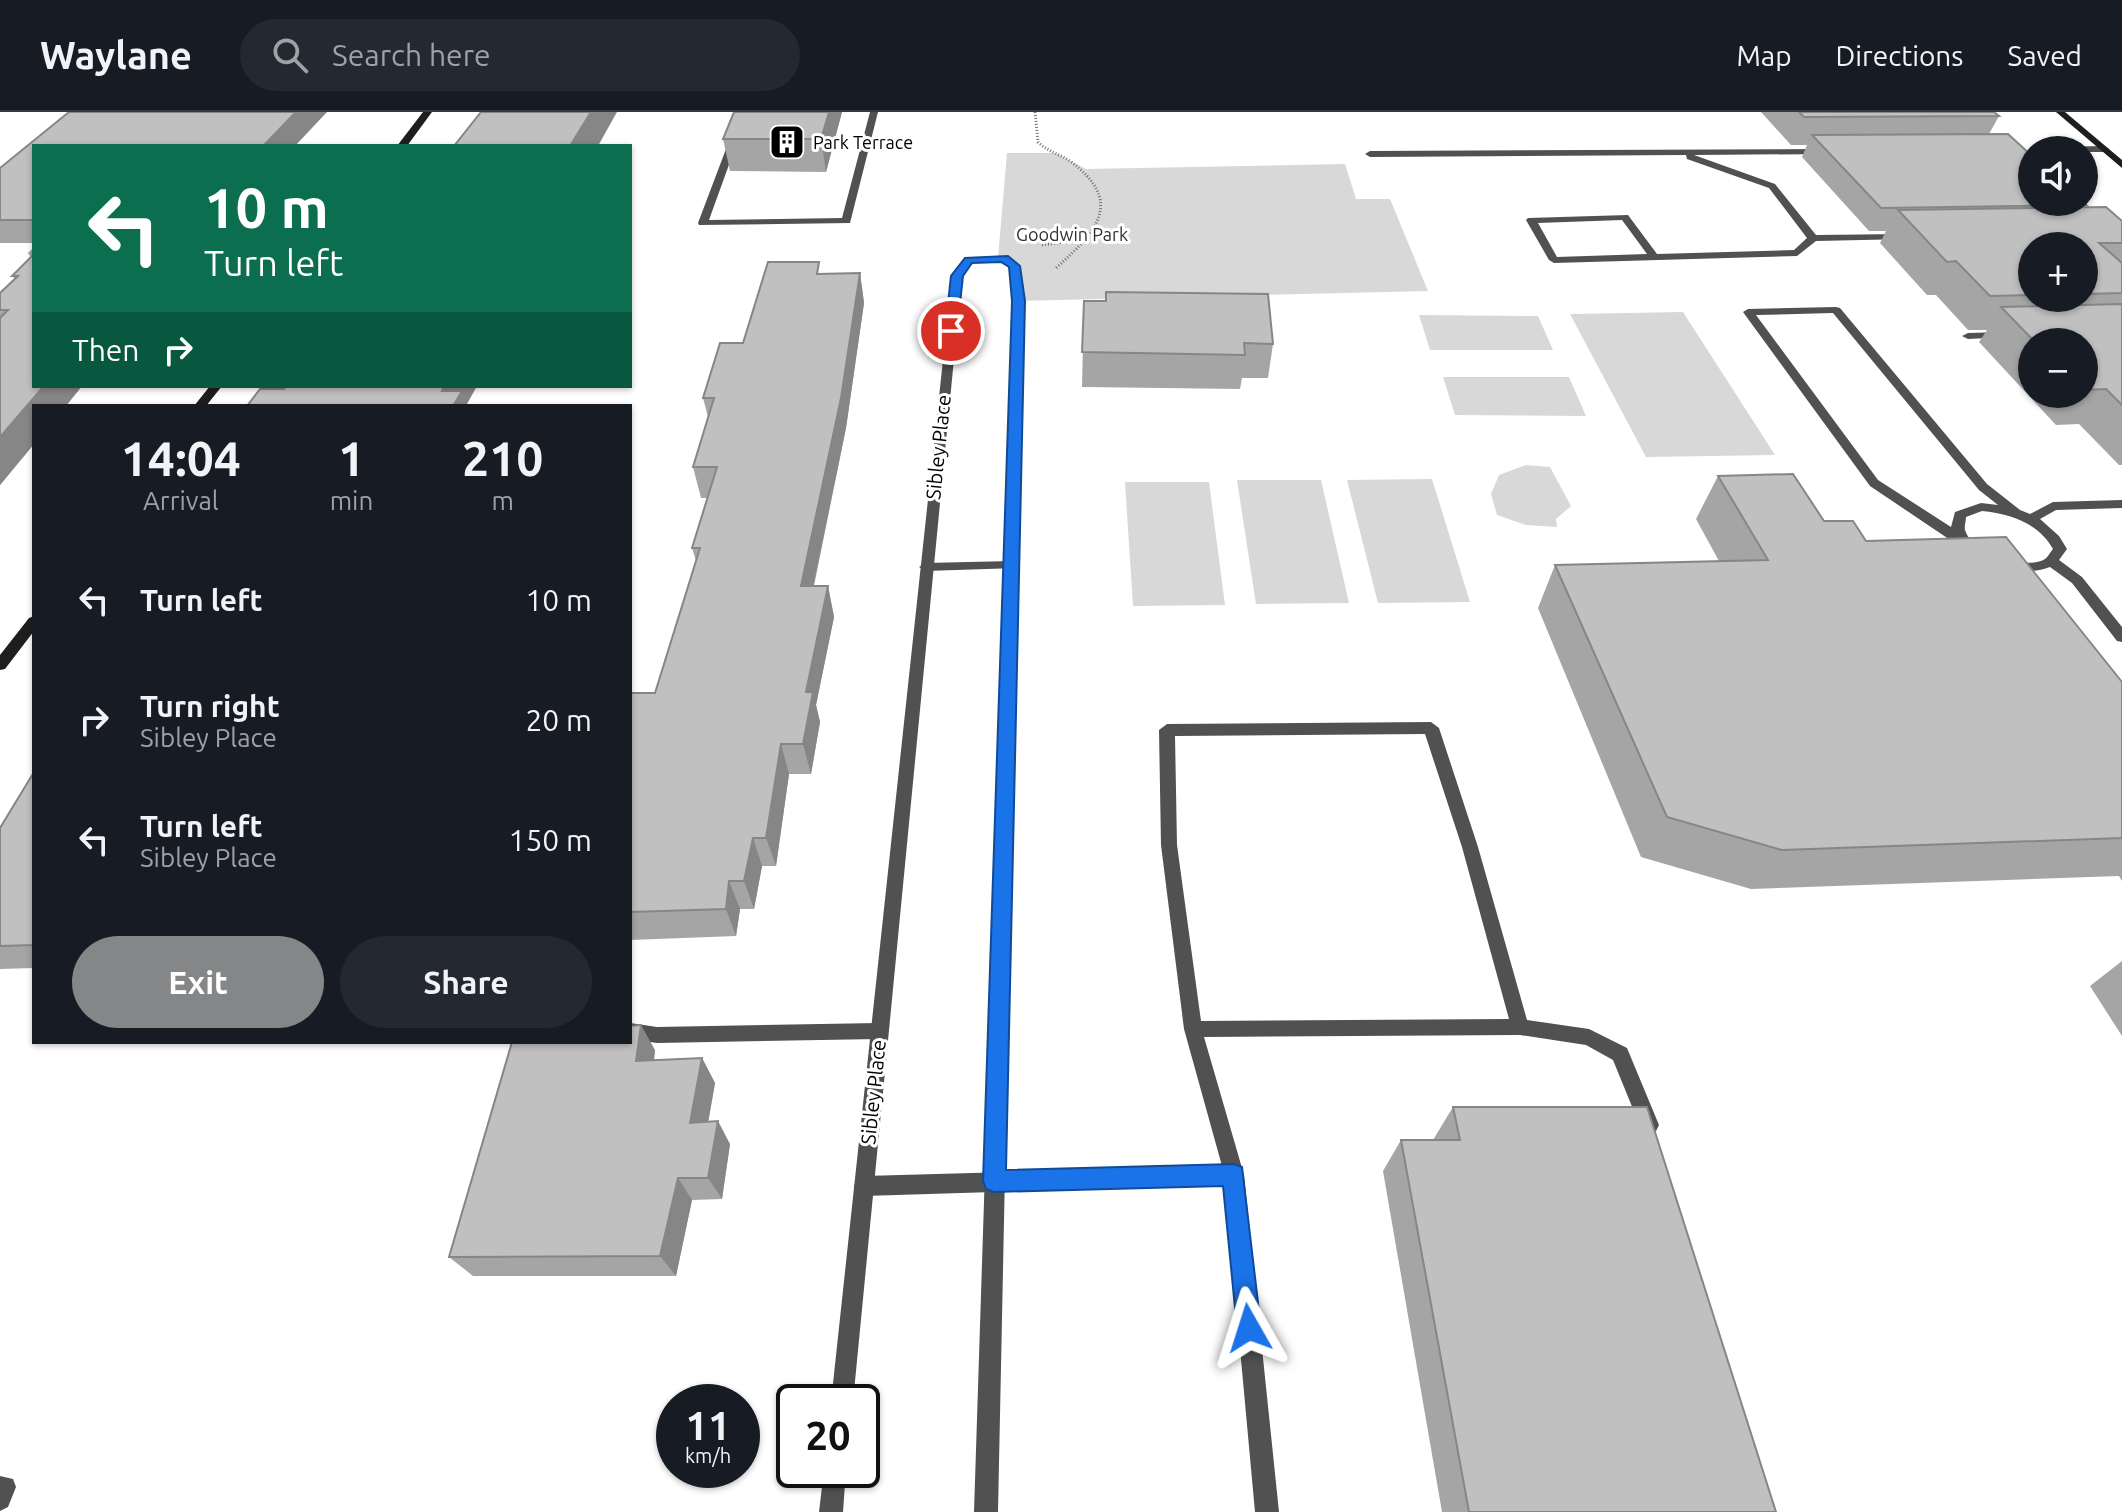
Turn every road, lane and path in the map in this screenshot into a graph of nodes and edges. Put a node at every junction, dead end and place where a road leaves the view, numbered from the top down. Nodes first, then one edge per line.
1 (428, 112) edge
2 (744, 112) edge
3 (874, 112) edge
4 (1035, 112) edge
5 (2060, 112) edge
6 (404, 144) edge
7 (2098, 149) edge
8 (2104, 149) junction
9 (1832, 152) edge
10 (1679, 153) junction
11 (1370, 154) dead end
12 (2122, 165) edge
13 (1921, 237) edge
14 (1813, 238) junction
15 (1089, 239) junction
16 (1037, 245) dead end
17 (1654, 257) junction
18 (1056, 268) dead end
19 (2014, 335) edge
20 (1968, 336) dead end
21 (214, 388) edge
22 (202, 404) edge
23 (2122, 504) edge
24 (2015, 512) junction
25 (2031, 519) junction
26 (1963, 541) junction
27 (2052, 562) junction
28 (1012, 565) junction
29 (926, 567) junction
30 (32, 624) edge
31 (2122, 637) edge
32 (0, 665) edge
33 (1520, 1027) junction
34 (1193, 1029) junction
35 (632, 1031) edge
36 (879, 1031) junction
37 (1657, 1149) edge
38 (1234, 1175) junction
39 (994, 1181) junction
40 (864, 1186) junction
41 (844, 1384) edge
42 (0, 1487) edge
43 (833, 1488) edge
44 (0, 1499) edge
45 (831, 1512) edge
46 (986, 1512) edge
47 (1267, 1512) edge

1 - 6 street
2 - 3 street
4 - 15 path
5 - 8 street
7 - 8 street
8 - 12 street
9 - 10 street
10 - 11 street
10 - 14 street
13 - 14 street
14 - 17 street
15 - 16 path
15 - 18 path
17 - 17 street
19 - 20 street
21 - 22 street
23 - 25 street
24 - 25 street
24 - 26 street
24 - 26 street
25 - 27 street
26 - 27 street
27 - 31 street
28 - 29 street
28 - 29 street, Sibley Place
28 - 39 street, Sibley Place
29 - 36 street, Sibley Place
30 - 32 street
33 - 34 street
33 - 34 street
33 - 37 street
34 - 38 street
35 - 36 street
36 - 40 street, Sibley Place
38 - 39 street
38 - 47 street
39 - 40 street
39 - 46 street, Sibley Place
40 - 41 street, Sibley Place
42 - 44 street
43 - 45 street

